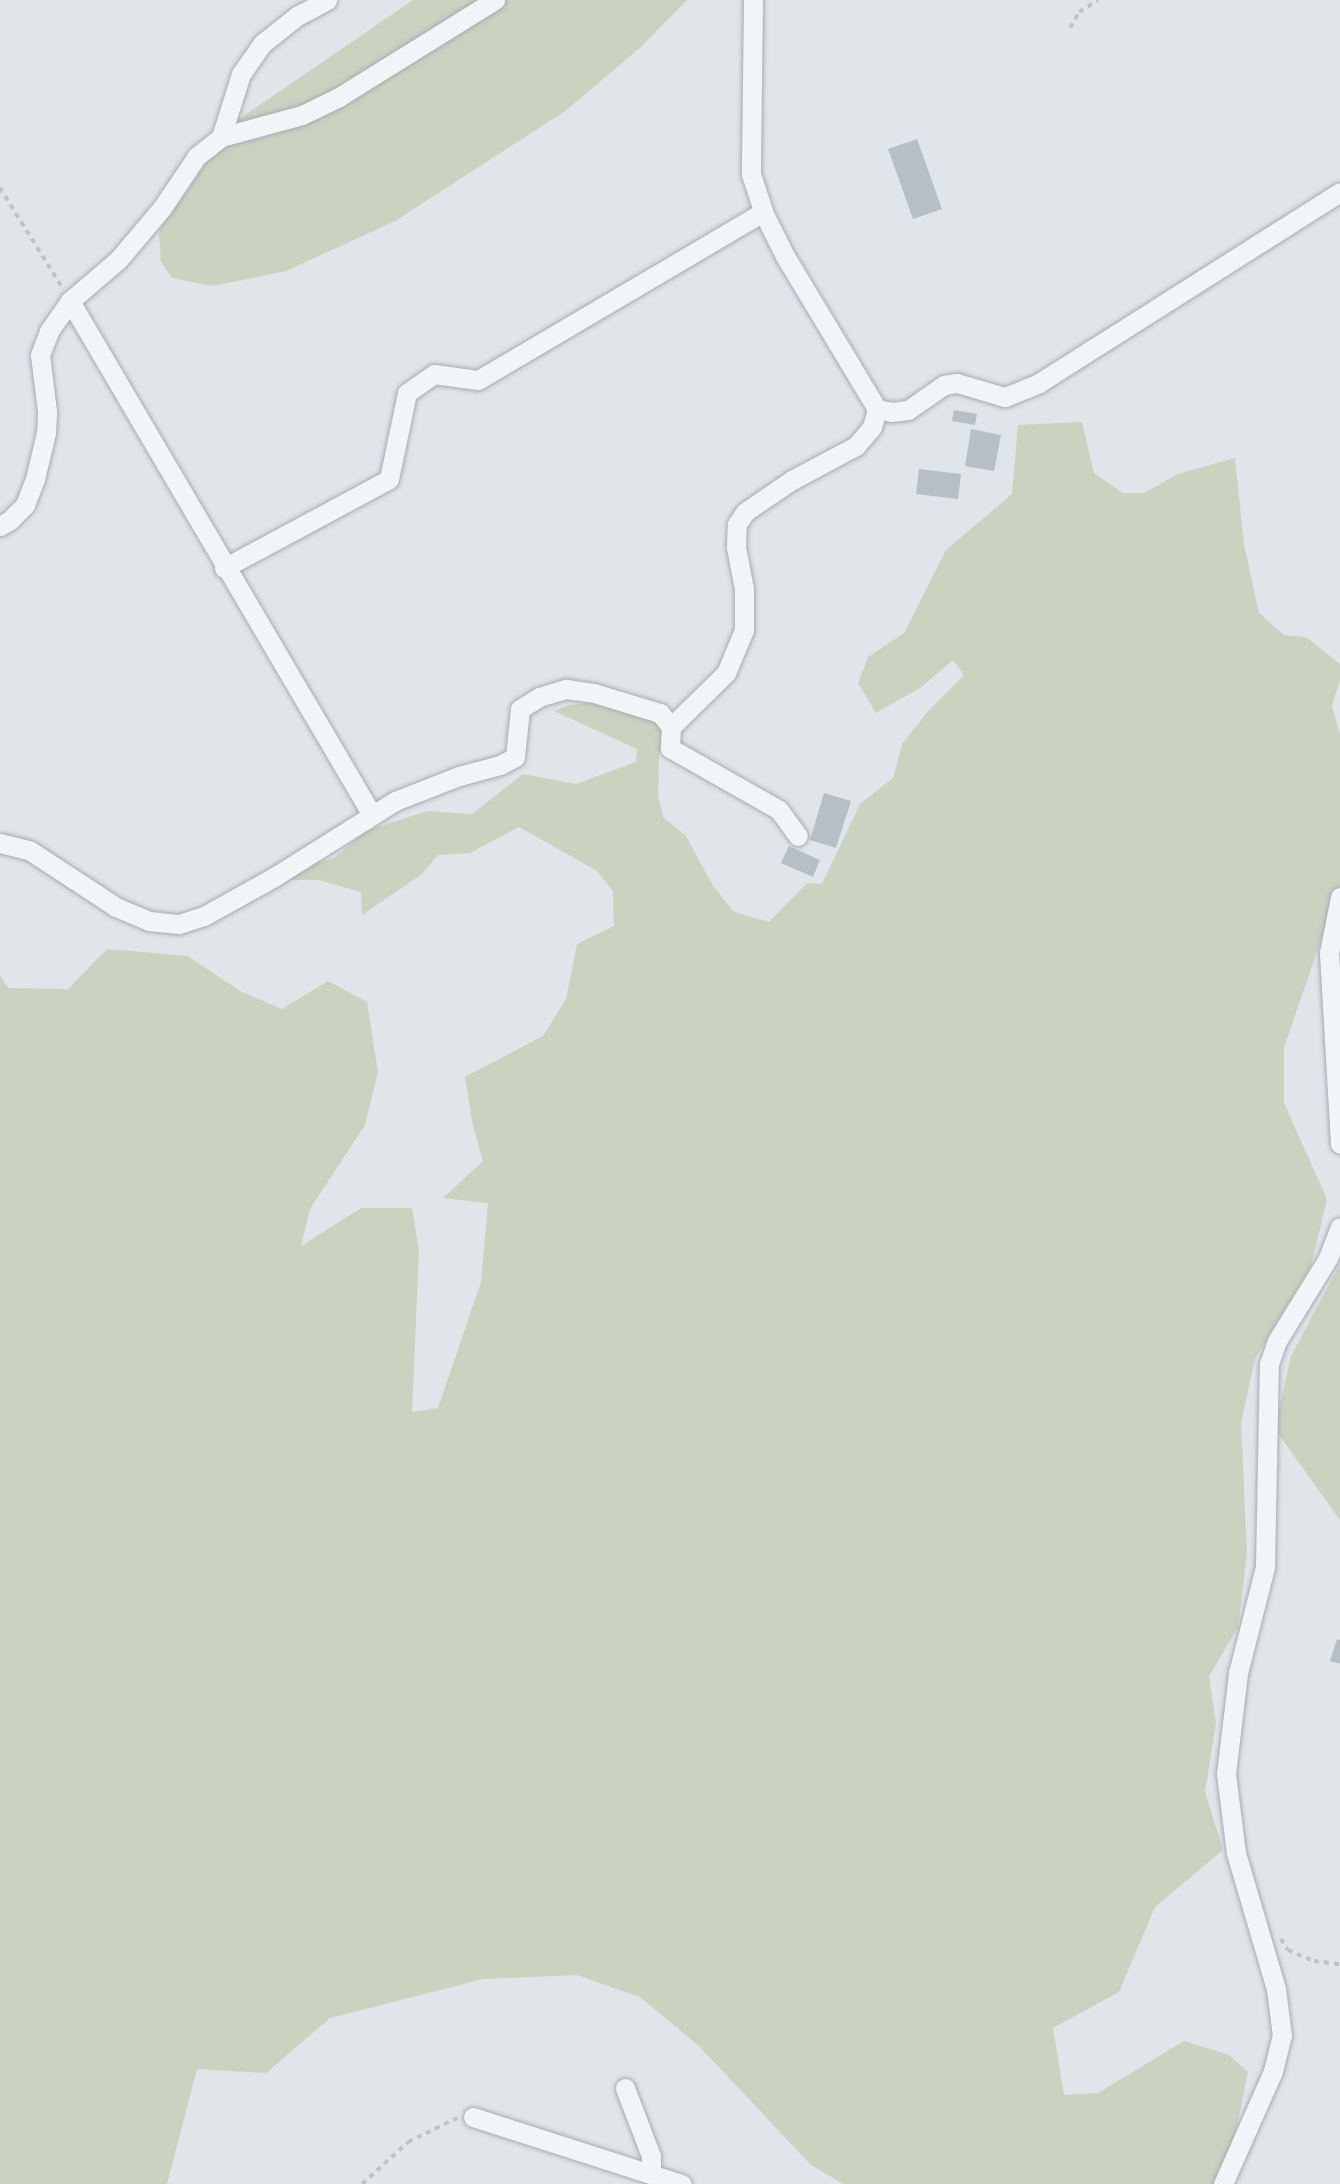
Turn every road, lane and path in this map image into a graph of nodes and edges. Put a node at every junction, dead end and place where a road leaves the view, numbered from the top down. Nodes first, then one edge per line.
1 (327, 0) edge
2 (495, 0) edge
3 (753, 0) edge
4 (1098, 0) edge
5 (1070, 28) dead end
6 (221, 137) junction
7 (0, 188) edge
8 (1340, 192) edge
9 (763, 212) junction
10 (70, 301) junction
11 (877, 409) junction
12 (0, 526) edge
13 (224, 568) junction
14 (671, 727) junction
15 (372, 815) junction
16 (798, 836) dead end
17 (0, 843) edge
18 (1340, 897) edge
19 (1337, 1031) edge
20 (1340, 1144) edge
21 (1340, 1227) edge
22 (1275, 1929) dead end
23 (1340, 1964) edge
24 (625, 2088) dead end
25 (472, 2117) joint
26 (651, 2172) junction
27 (362, 2184) edge
28 (682, 2184) edge
29 (1223, 2184) edge

1 - 6 street
2 - 6 street
3 - 9 street
4 - 5 path
6 - 10 street
7 - 10 path
8 - 11 street
9 - 11 street
9 - 13 street
10 - 12 street
10 - 13 street
11 - 14 street
13 - 15 street
14 - 15 street
14 - 16 street
15 - 17 street
18 - 19 street
19 - 20 street
21 - 29 street
22 - 23 path
24 - 26 street
25 - 26 street
25 - 27 path
26 - 28 street

